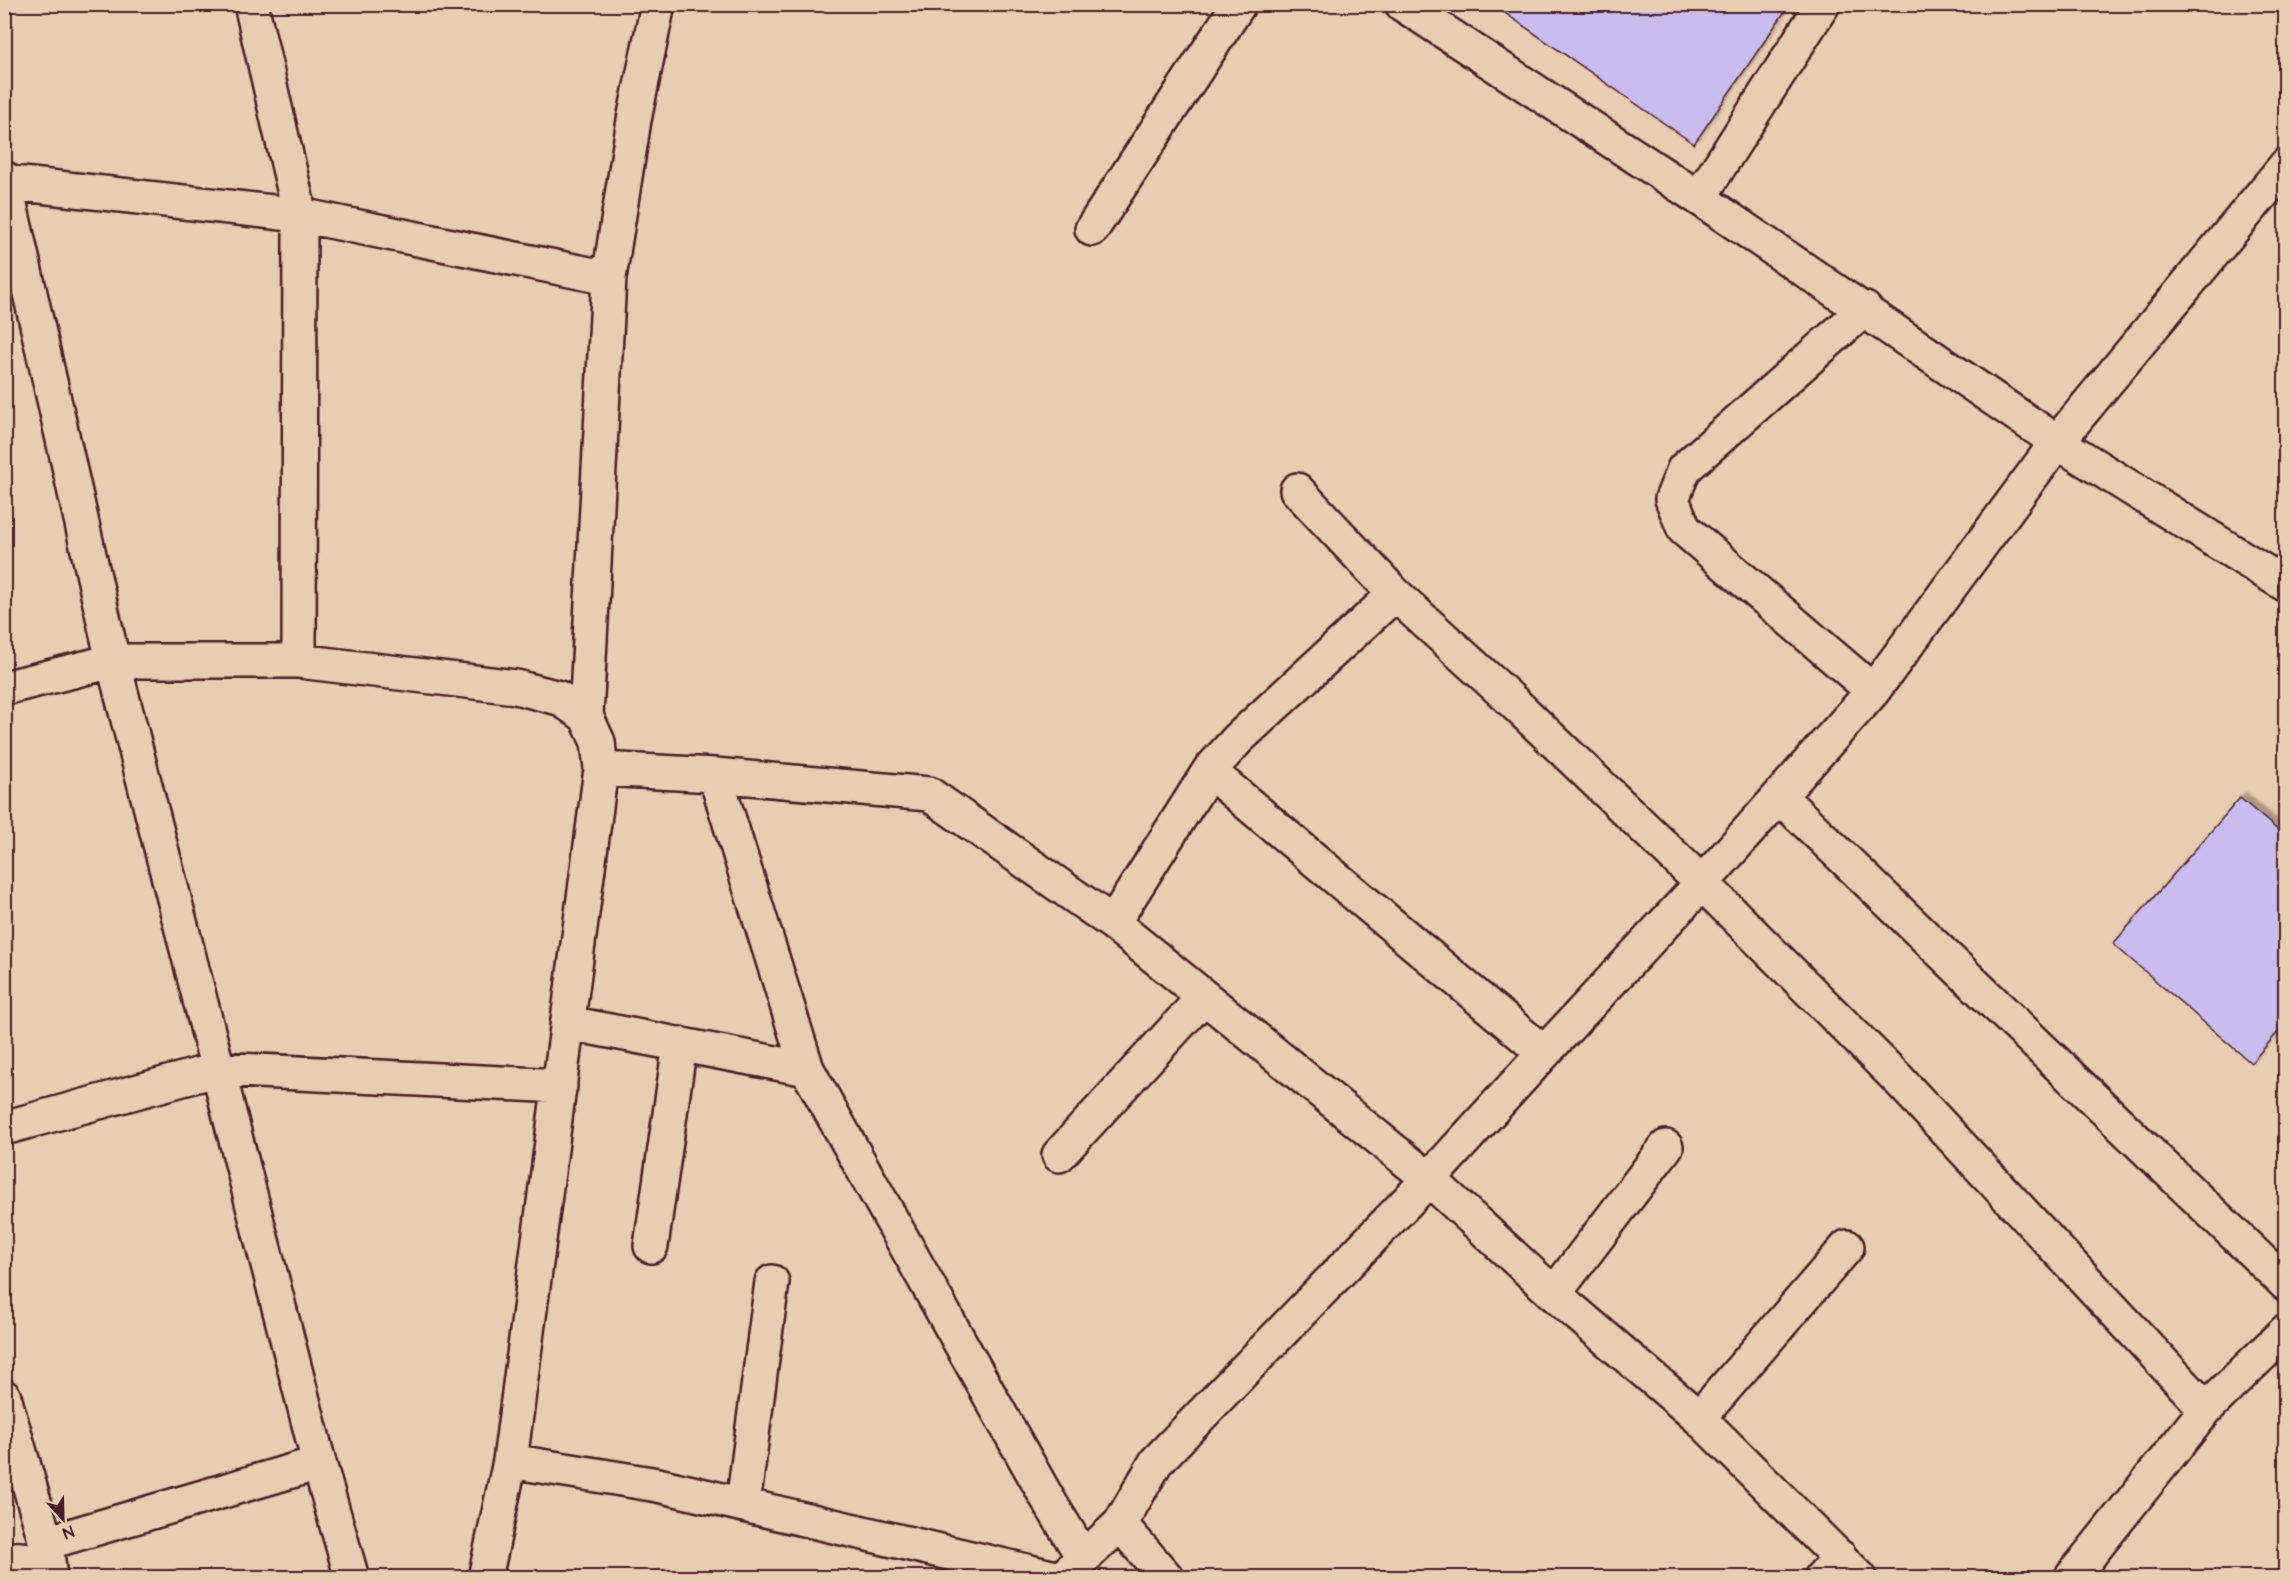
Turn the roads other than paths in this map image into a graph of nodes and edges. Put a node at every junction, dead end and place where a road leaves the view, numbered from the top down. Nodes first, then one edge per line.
1 (250, 4) edge
2 (658, 4) edge
3 (1239, 4) edge
4 (1402, 4) edge
5 (1823, 4) edge
6 (2286, 165) edge
7 (5, 181) edge
8 (1699, 198) junction
9 (300, 215) junction
10 (1092, 229) dead end
11 (609, 278) junction
12 (1865, 309) junction
13 (2058, 442) junction
14 (1297, 490) dead end
15 (2286, 585) edge
16 (1395, 594) junction
17 (113, 661) junction
18 (299, 661) junction
19 (4, 688) edge
20 (1873, 691) junction
21 (586, 716) junction
22 (601, 769) junction
23 (1209, 771) junction
24 (716, 775) junction
25 (1780, 797) junction
26 (1702, 884) junction
27 (1113, 923) junction
28 (1204, 997) junction
29 (567, 1023) junction
30 (680, 1044) junction
31 (1544, 1053) junction
32 (219, 1069) junction
33 (807, 1069) junction
34 (560, 1086) junction
35 (4, 1128) edge
36 (1666, 1147) dead end
37 (1059, 1155) dead end
38 (1429, 1179) junction
39 (651, 1246) dead end
40 (1846, 1246) dead end
41 (772, 1282) dead end
42 (2286, 1284) edge
43 (1554, 1294) junction
44 (2286, 1331) edge
45 (4, 1398) edge
46 (2206, 1409) junction
47 (1699, 1418) junction
48 (510, 1461) junction
49 (319, 1463) junction
50 (742, 1504) junction
51 (1120, 1524) junction
52 (46, 1543) junction
53 (4, 1562) edge
54 (1073, 1567) edge
55 (1840, 1571) edge
56 (50, 1578) edge
57 (352, 1578) edge
58 (485, 1578) edge
59 (1056, 1578) edge
60 (1167, 1578) edge
61 (2071, 1578) edge

1 - 9 street
2 - 11 street
3 - 10 street
4 - 8 street
5 - 8 street
6 - 13 street
7 - 9 street
7 - 17 street
8 - 12 street
9 - 11 street
9 - 18 street
11 - 21 street
12 - 13 street
12 - 20 street
13 - 15 street
13 - 20 street
14 - 16 street
16 - 23 street
16 - 26 street
17 - 18 street
17 - 19 street
17 - 32 street
18 - 21 street
20 - 25 street
21 - 22 street
22 - 24 street
22 - 29 street
23 - 27 street
23 - 31 street
24 - 27 street
24 - 33 street
25 - 26 street
25 - 42 street
26 - 31 street
26 - 46 street
27 - 28 street
28 - 37 street
28 - 38 street
29 - 30 street
29 - 34 street
30 - 33 street
30 - 39 street
31 - 38 street
32 - 34 street
32 - 35 street
32 - 49 street
33 - 54 street
34 - 48 street
36 - 43 street
38 - 43 street
38 - 51 street
40 - 47 street
41 - 50 street
43 - 47 street
44 - 46 street
45 - 52 street
46 - 61 street
47 - 55 street
48 - 50 street
48 - 58 street
49 - 52 street
49 - 57 street
50 - 59 street
51 - 54 street
51 - 60 street
52 - 56 street
53 - 56 street

